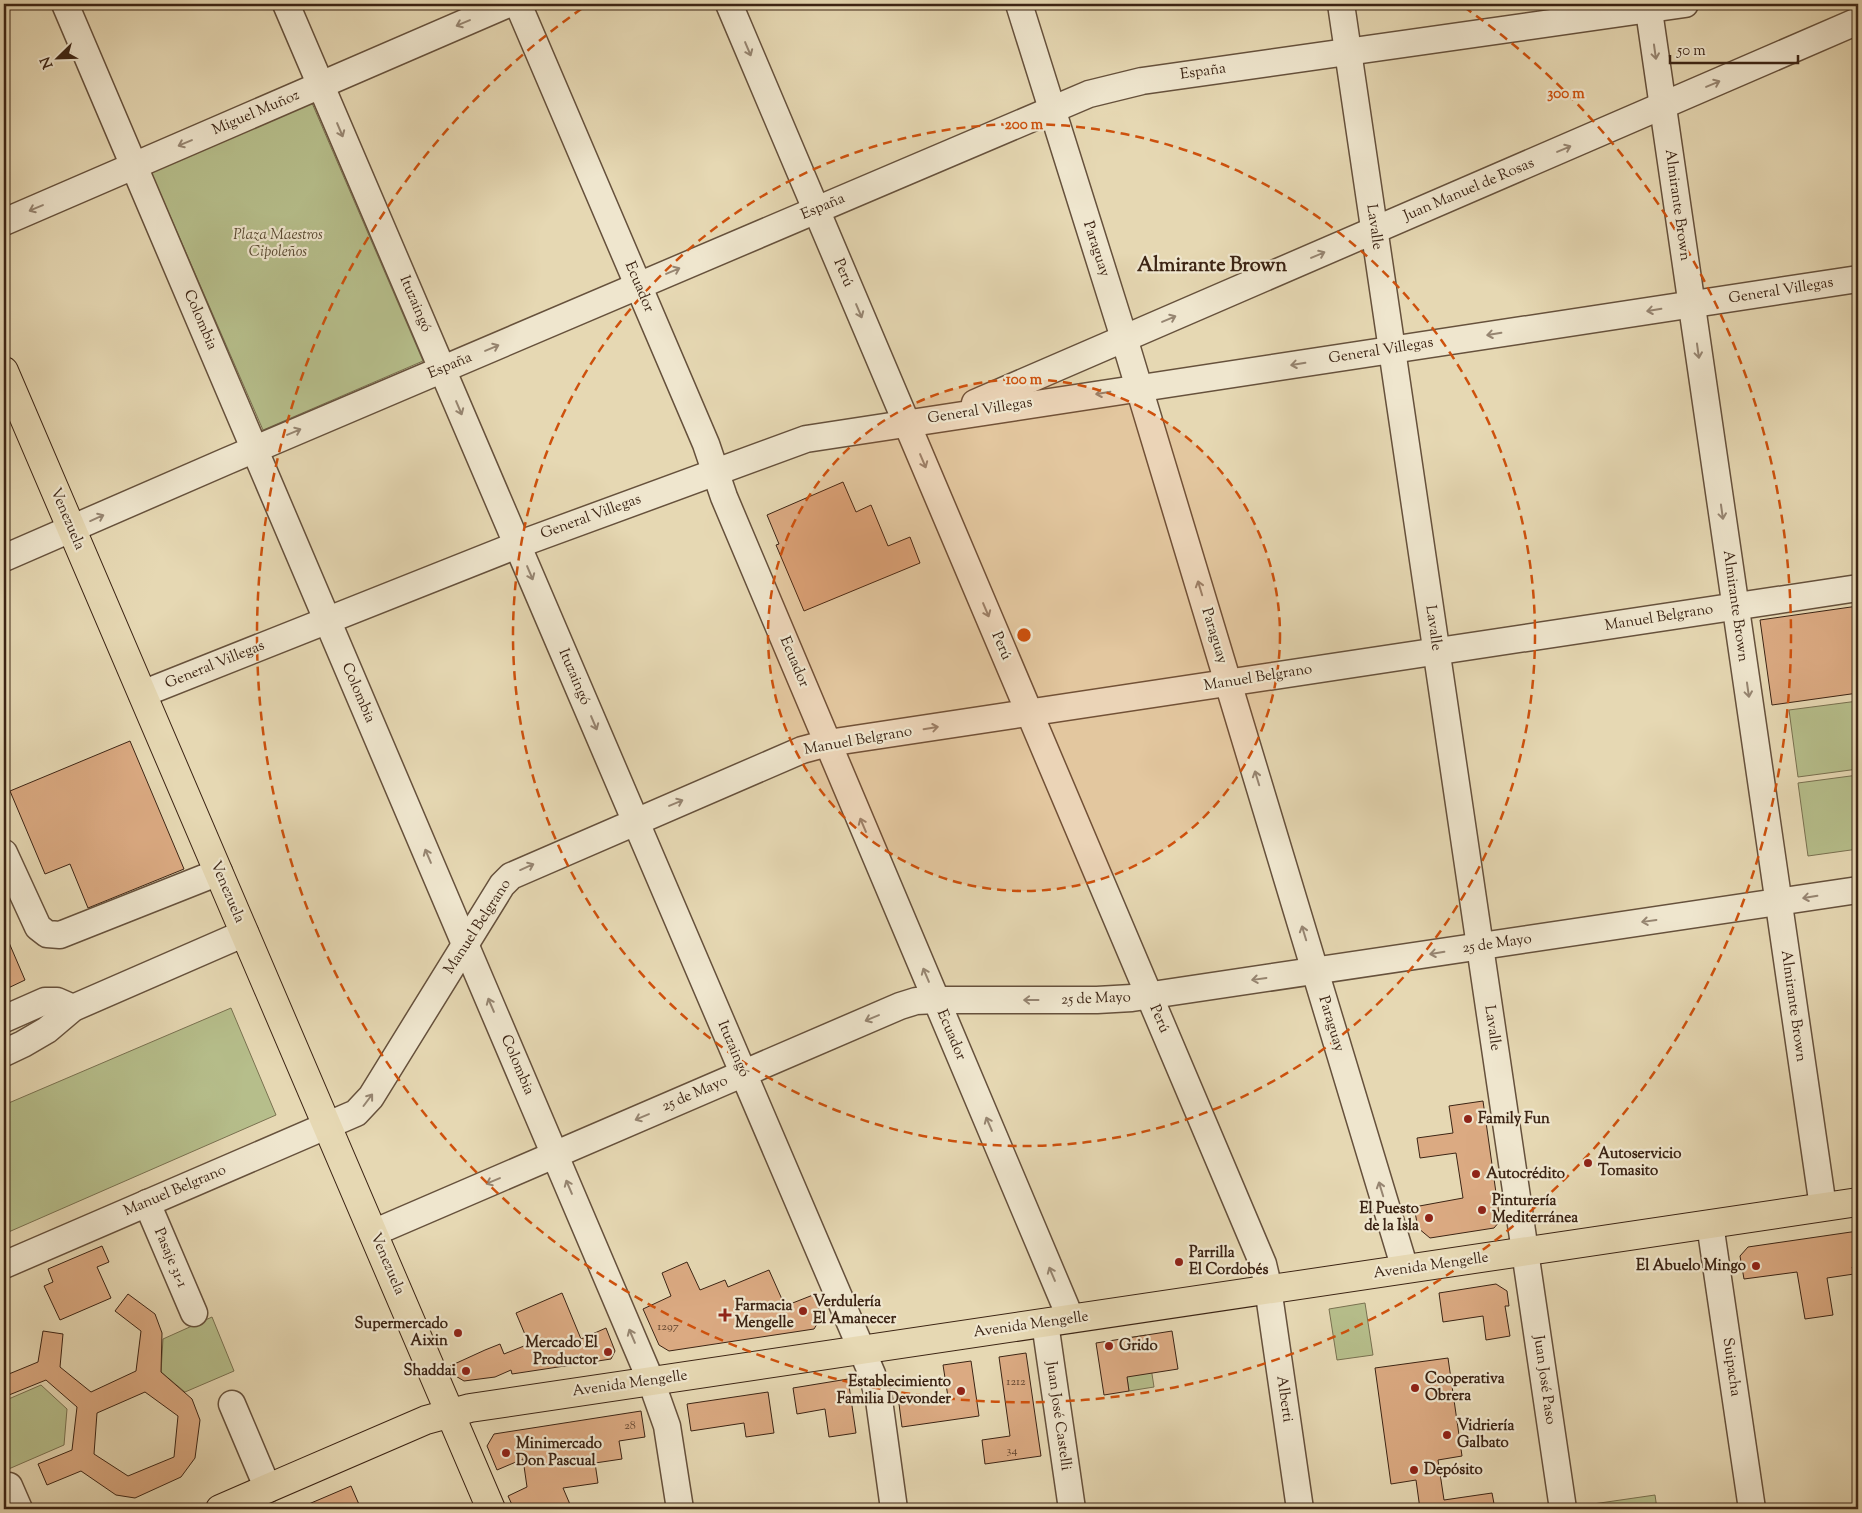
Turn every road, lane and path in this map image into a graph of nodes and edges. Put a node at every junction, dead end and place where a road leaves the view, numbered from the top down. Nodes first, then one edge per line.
1 (66, 4) edge
2 (286, 4) edge
3 (508, 4) edge
4 (518, 4) edge
5 (729, 4) edge
6 (1019, 4) edge
7 (1341, 4) edge
8 (1685, 4) edge
9 (1648, 6) edge
10 (1858, 21) edge
11 (1348, 52) junction
12 (321, 85) junction
13 (1663, 106) junction
14 (1052, 109) junction
15 (134, 165) junction
16 (816, 210) junction
17 (4, 222) edge
18 (1374, 230) junction
19 (1858, 280) edge
20 (638, 286) junction
21 (1692, 305) junction
22 (1124, 338) junction
23 (1392, 350) junction
24 (442, 369) junction
25 (4, 371) edge
26 (1139, 388) junction
27 (942, 417) junction
28 (906, 423) junction
29 (255, 449) junction
30 (715, 472) junction
31 (72, 529) junction
32 (518, 545) junction
33 (4, 558) edge
34 (1858, 588) edge
35 (1735, 606) junction
36 (328, 620) junction
37 (1436, 651) junction
38 (1228, 683) junction
39 (142, 694) junction
40 (1029, 713) junction
41 (828, 743) junction
42 (636, 821) junction
43 (4, 853) edge
44 (219, 872) junction
45 (1858, 890) edge
46 (1778, 902) junction
47 (244, 933) junction
48 (466, 944) junction
49 (1480, 946) junction
50 (1315, 971) junction
51 (1149, 996) junction
52 (936, 1000) junction
53 (73, 1008) junction
54 (4, 1018) edge
55 (4, 1053) edge
56 (744, 1074) junction
57 (327, 1126) junction
58 (555, 1154) junction
59 (1858, 1202) edge
60 (147, 1203) junction
61 (1822, 1207) junction
62 (1710, 1224) junction
63 (373, 1232) junction
64 (1525, 1252) junction
65 (4, 1265) edge
66 (1405, 1269) junction
67 (1268, 1290) junction
68 (194, 1313) dead end
69 (1058, 1321) junction
70 (862, 1350) junction
71 (651, 1381) junction
72 (232, 1404) dead end
73 (450, 1412) junction
74 (268, 1489) junction
75 (220, 1509) edge
76 (491, 1509) edge
77 (680, 1509) edge
78 (894, 1509) edge
79 (1072, 1509) edge
80 (1300, 1509) edge
81 (1563, 1509) edge
82 (1752, 1509) edge

1 - 15 street, Colombia
2 - 12 street, Ituzaingó
3 -> 12 street, Miguel Muñoz
4 - 20 street, Ecuador
5 -> 16 street, Perú
6 - 14 street, Paraguay
7 - 11 street, Lavalle
8 - 9 street, España
9 - 11 street, España
9 -> 13 street, Almirante Brown
13 -> 10 street, Juan Manuel de Rosas
11 - 14 street, España
11 - 18 street, Lavalle
12 -> 15 street, Miguel Muñoz
12 -> 24 street, Ituzaingó
18 -> 13 street, Juan Manuel de Rosas
13 - 21 street, Almirante Brown
14 - 16 street, España
14 - 22 street, Paraguay
15 -> 17 street, Miguel Muñoz
15 - 29 street, Colombia
20 -> 16 street, España
16 -> 28 street, Perú
22 -> 18 street, Juan Manuel de Rosas
18 - 23 street, Lavalle
19 - 21 street, General Villegas
24 -> 20 street, España
20 - 30 street, Ecuador
21 -> 23 street, General Villegas
21 -> 35 street, Almirante Brown
22 - 26 street, Paraguay
22 - 27 street, Juan Manuel de Rosas
23 -> 26 street, General Villegas
23 - 37 street, Lavalle
29 -> 24 street, España
24 -> 32 street, Ituzaingó
25 - 31 main road, Venezuela
26 -> 27 street, General Villegas
38 -> 26 street, Paraguay
27 - 28 street, General Villegas
28 - 30 street, General Villegas
28 -> 40 street, Perú
31 -> 29 street, España
29 - 36 street, Colombia
30 - 32 street, General Villegas
30 - 41 street, Ecuador
31 - 33 street, España
31 - 39 main road, Venezuela
32 - 36 street, General Villegas
32 -> 42 street, Ituzaingó
34 - 35 street, Manuel Belgrano
35 - 37 street, Manuel Belgrano
35 -> 46 street, Almirante Brown
36 - 39 street, General Villegas
48 -> 36 street, Colombia
37 - 38 street, Manuel Belgrano
37 - 49 street, Lavalle
38 - 40 street, Manuel Belgrano
50 -> 38 street, Paraguay
39 - 44 main road, Venezuela
41 -> 40 street, Manuel Belgrano
40 - 51 street, Perú
42 -> 41 street, Manuel Belgrano
52 -> 41 street, Ecuador
48 -> 42 street, Manuel Belgrano
42 - 56 street, Ituzaingó
43 - 44 street
44 - 47 main road, Venezuela
45 -> 46 street, 25 de Mayo
46 -> 49 street, 25 de Mayo
46 - 61 street, Almirante Brown
47 - 53 street
47 - 57 main road, Venezuela
57 -> 48 street, Manuel Belgrano
58 -> 48 street, Colombia
49 -> 50 street, 25 de Mayo
49 - 64 street, Lavalle
50 -> 51 street, 25 de Mayo
66 -> 50 street, Paraguay
51 -> 52 street, 25 de Mayo
51 - 67 street, Perú
52 -> 56 street, 25 de Mayo
69 -> 52 street, Ecuador
53 - 54 street
53 - 55 street
56 -> 58 street, 25 de Mayo
56 - 70 street, Ituzaingó
57 - 60 street, Manuel Belgrano
57 - 63 main road, Venezuela
58 -> 63 street, 25 de Mayo
71 -> 58 street, Colombia
59 - 61 main road, Avenida Mengelle
60 - 65 street, Manuel Belgrano
60 - 68 street, Pasaje 31-1
61 - 62 main road, Avenida Mengelle
62 - 64 main road, Avenida Mengelle
62 - 82 street, Suipacha
63 - 73 main road, Venezuela
64 - 66 main road, Avenida Mengelle
64 - 81 street, Juan José Paso
66 - 67 main road, Avenida Mengelle
67 - 69 main road, Avenida Mengelle
67 - 80 street, Alberti
69 - 70 main road, Avenida Mengelle
69 - 79 street, Juan José Castelli
70 - 71 main road, Avenida Mengelle
70 - 78 street, Ituzaingó
71 - 73 main road, Avenida Mengelle
71 - 77 street, Colombia
72 - 74 street
73 - 74 main road, Avenida Mengelle
73 - 76 main road, Venezuela
74 - 75 main road, Avenida Mengelle

